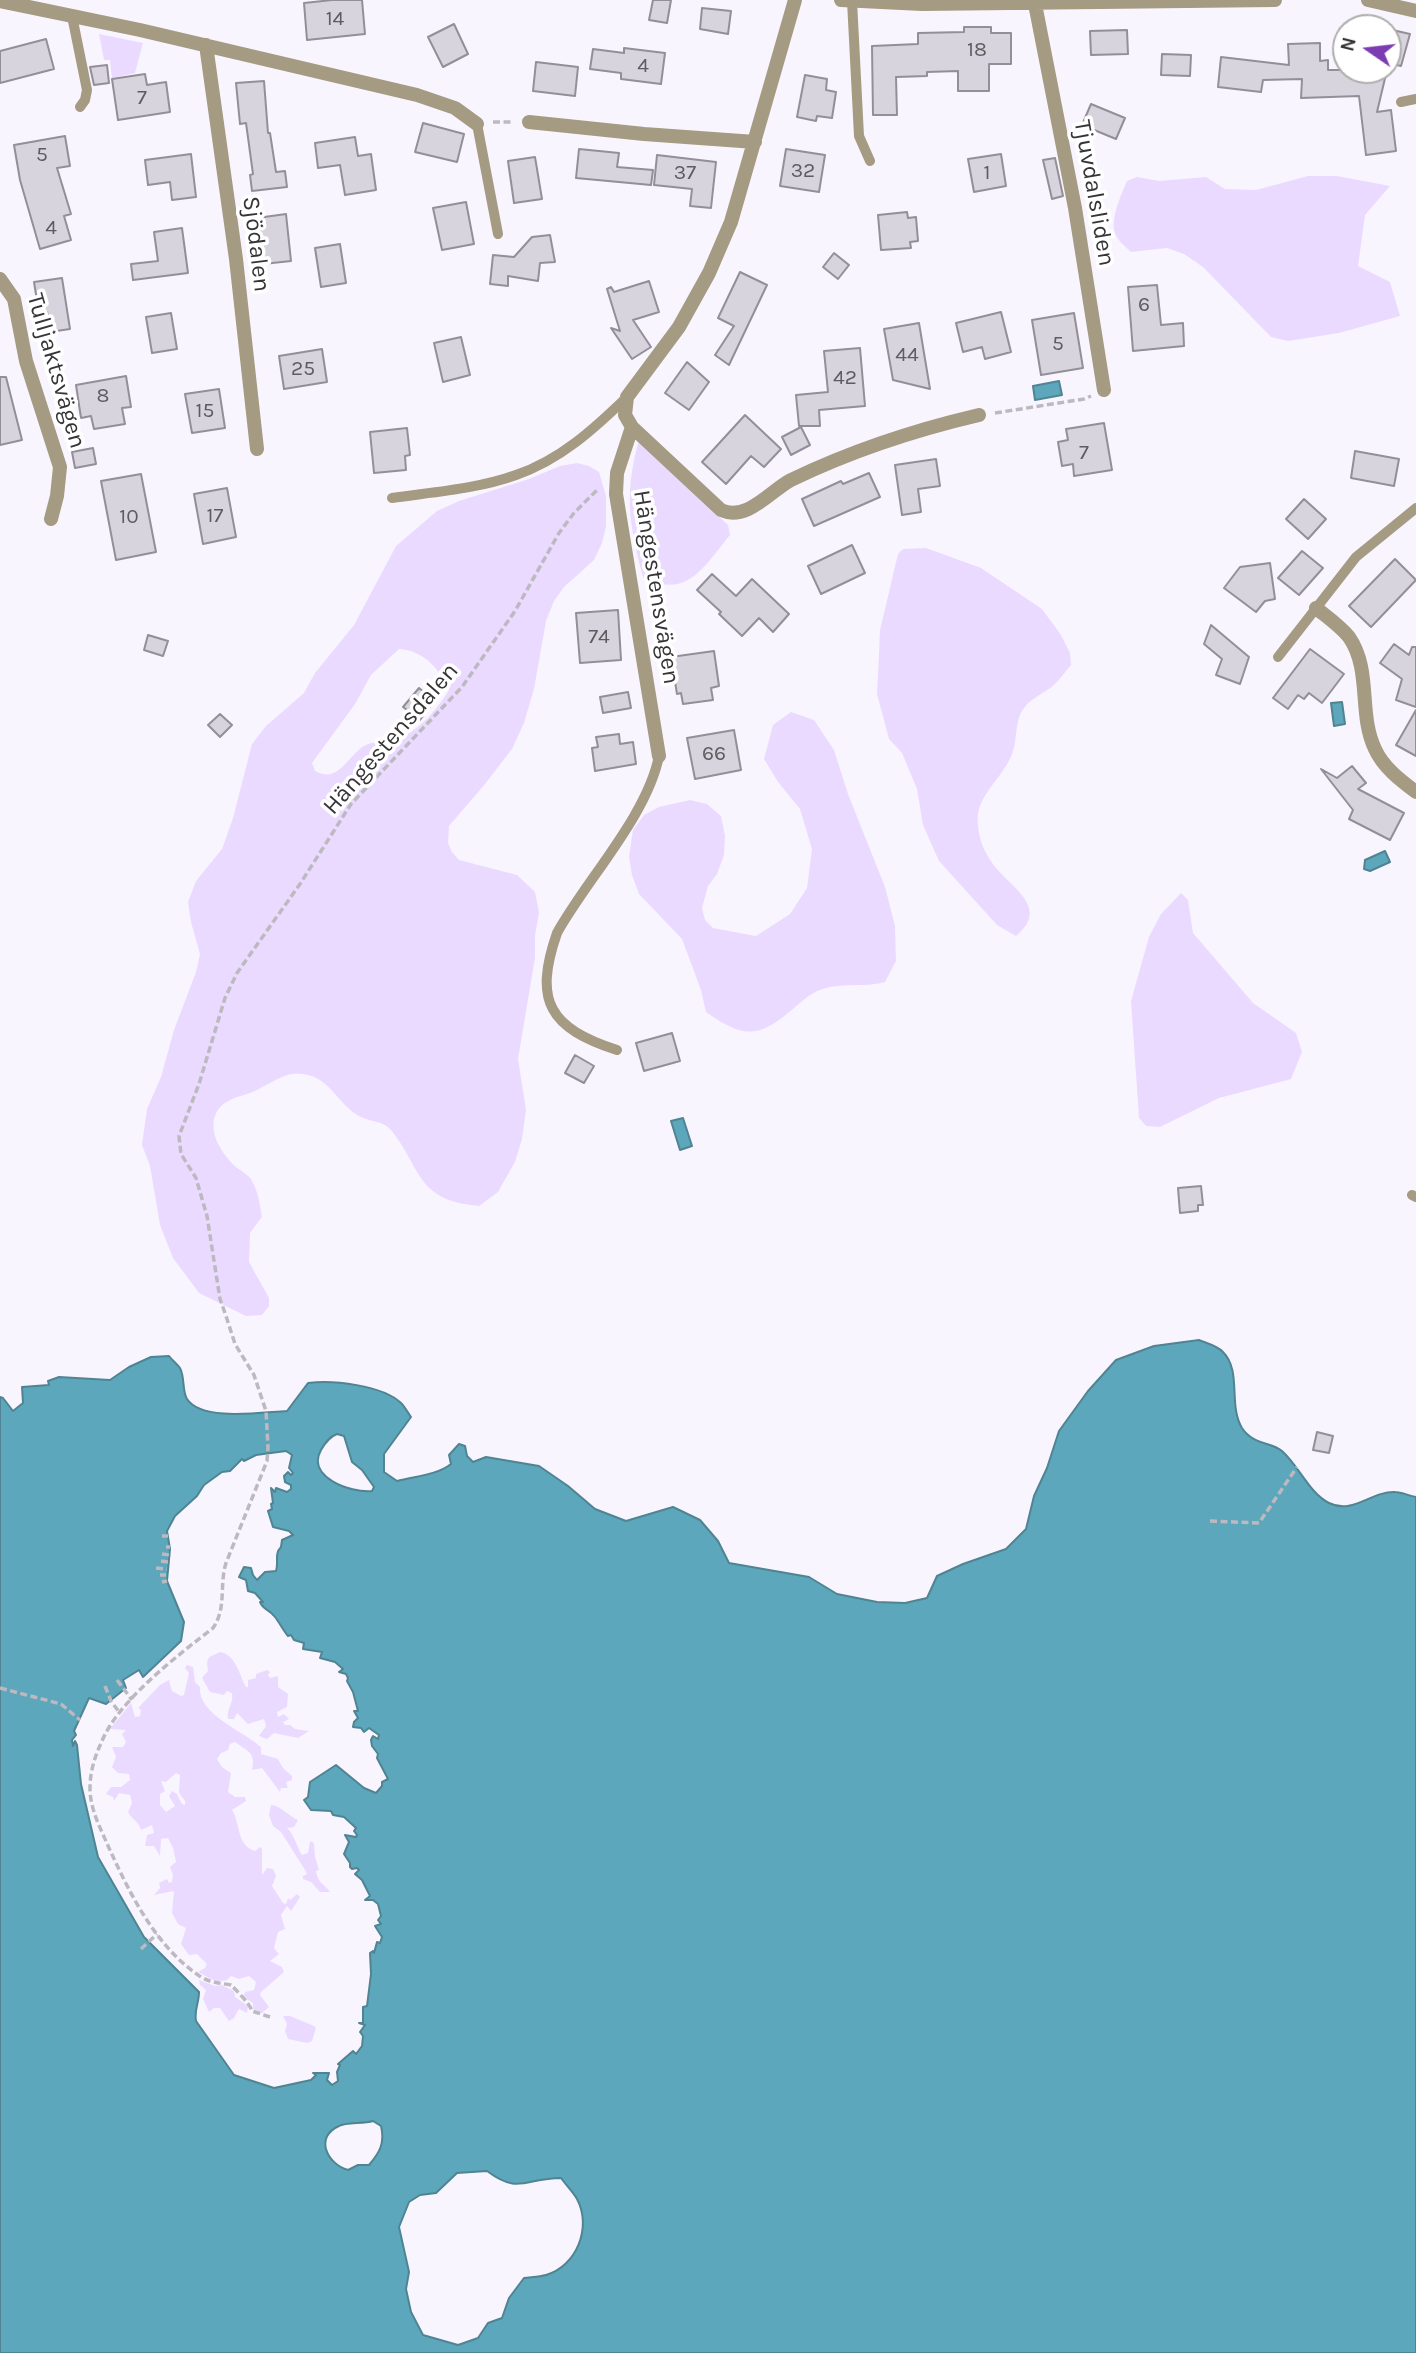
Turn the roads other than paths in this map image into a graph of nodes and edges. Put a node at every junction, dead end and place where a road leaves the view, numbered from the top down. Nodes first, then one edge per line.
1 (795, 0) edge
2 (1275, 0) edge
3 (1368, 0) edge
4 (0, 1) edge
5 (846, 1) edge
6 (1138, 1) edge
7 (1217, 1) edge
8 (1035, 4) junction
9 (1416, 11) edge
10 (72, 16) junction
11 (206, 45) junction
12 (1416, 99) edge
13 (1401, 102) dead end
14 (80, 107) dead end
15 (529, 122) road end
16 (477, 124) joint
17 (755, 142) junction
18 (870, 160) dead end
19 (498, 234) dead end
20 (0, 279) edge
21 (1104, 390) road end
22 (627, 397) junction
23 (979, 415) road end
24 (632, 427) junction
25 (257, 449) dead end
26 (392, 498) dead end
27 (1416, 508) edge
28 (51, 520) dead end
29 (1316, 608) junction
30 (1278, 657) dead end
31 (659, 756) joint
32 (1416, 792) edge
33 (617, 1050) dead end

1 - 17 street
2 - 7 street
3 - 9 street
4 - 10 street
5 - 8 street
5 - 18 lane
6 - 7 street
6 - 8 street
8 - 21 street, Tjuvdalsliden
10 - 11 street
10 - 14 lane
11 - 16 street
11 - 25 street, Sjödalen
12 - 13 lane
15 - 17 street
16 - 19 lane
17 - 22 street
20 - 28 street, Tulljaktsvägen
22 - 24 street, Hängestensvägen
22 - 26 lane
23 - 24 street, Hängestensvägen
24 - 31 street, Hängestensvägen
27 - 29 lane
29 - 30 lane
29 - 32 street
31 - 33 lane

